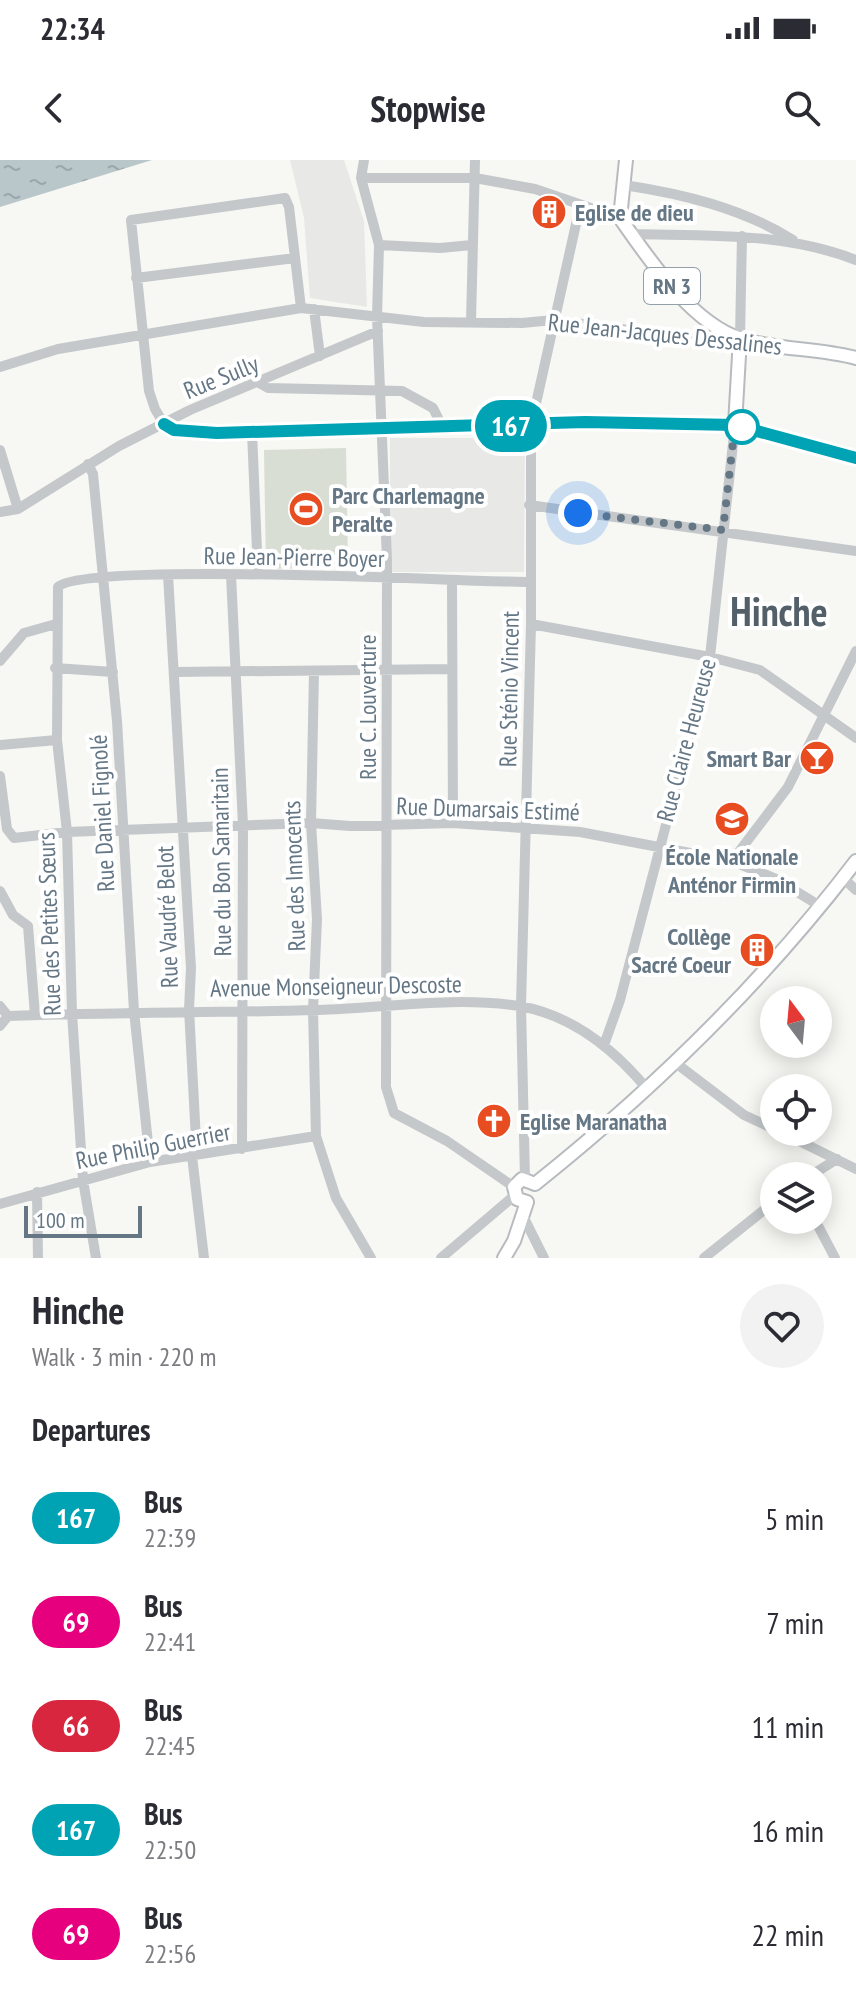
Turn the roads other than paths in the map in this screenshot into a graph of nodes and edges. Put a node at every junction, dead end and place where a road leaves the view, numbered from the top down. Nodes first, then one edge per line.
1 (364, 160) edge
2 (475, 160) edge
3 (626, 160) edge
4 (361, 178) junction
5 (475, 178) junction
6 (624, 185) junction
7 (580, 206) junction
8 (620, 218) junction
9 (632, 234) junction
10 (742, 236) junction
11 (795, 241) junction
12 (379, 245) junction
13 (472, 245) junction
14 (295, 258) junction
15 (856, 260) edge
16 (136, 278) junction
17 (301, 308) junction
18 (314, 309) junction
19 (377, 317) junction
20 (553, 320) junction
21 (471, 322) junction
22 (378, 331) junction
23 (144, 334) junction
24 (740, 338) junction
25 (320, 356) junction
26 (856, 358) edge
27 (0, 367) edge
28 (259, 383) junction
29 (380, 389) junction
30 (164, 424) junction
31 (441, 424) junction
32 (735, 425) junction
33 (531, 426) junction
34 (382, 428) junction
35 (252, 432) junction
36 (0, 450) edge
37 (856, 458) edge
38 (88, 464) junction
39 (529, 505) junction
40 (18, 509) junction
41 (0, 512) edge
42 (723, 530) junction
43 (856, 551) edge
44 (258, 574) junction
45 (168, 575) junction
46 (231, 575) junction
47 (105, 576) junction
48 (387, 579) junction
49 (531, 582) junction
50 (452, 583) junction
51 (58, 587) joint
52 (56, 624) junction
53 (531, 624) junction
54 (856, 651) edge
55 (710, 657) junction
56 (0, 661) edge
57 (55, 668) junction
58 (386, 669) junction
59 (451, 669) junction
60 (314, 671) junction
61 (113, 672) junction
62 (175, 672) junction
63 (235, 672) junction
64 (825, 717) junction
65 (856, 738) edge
66 (57, 740) junction
67 (0, 745) edge
68 (0, 776) edge
69 (311, 823) junction
70 (453, 823) junction
71 (243, 825) junction
72 (388, 825) junction
73 (526, 826) junction
74 (184, 828) junction
75 (122, 831) junction
76 (67, 832) junction
77 (658, 846) junction
78 (732, 861) junction
79 (856, 861) edge
80 (843, 878) junction
81 (856, 890) edge
82 (0, 891) edge
83 (820, 906) junction
84 (0, 1006) edge
85 (521, 1006) junction
86 (387, 1008) junction
87 (189, 1009) junction
88 (242, 1009) junction
89 (313, 1010) junction
90 (134, 1011) junction
91 (72, 1013) junction
92 (35, 1015) junction
93 (8, 1016) junction
94 (0, 1026) edge
95 (604, 1045) junction
96 (677, 1064) junction
97 (648, 1090) junction
98 (760, 1122) edge
99 (316, 1136) junction
100 (810, 1146) edge
101 (242, 1149) junction
102 (192, 1156) junction
103 (837, 1159) junction
104 (150, 1162) junction
105 (832, 1162) edge
106 (856, 1169) edge
107 (83, 1180) junction
108 (530, 1181) junction
109 (514, 1191) junction
110 (37, 1192) junction
111 (527, 1202) junction
112 (0, 1204) edge
113 (760, 1213) edge
114 (524, 1218) junction
115 (822, 1234) edge
116 (38, 1258) edge
117 (96, 1258) edge
118 (204, 1258) edge
119 (371, 1258) edge
120 (441, 1258) edge
121 (504, 1258) edge
122 (544, 1258) edge
123 (704, 1258) edge
124 (835, 1258) edge

1 - 4 street, Rue C. Louverture
2 - 5 street
3 - 6 main road
4 - 5 street
4 - 12 street, Rue C. Louverture
5 - 7 street
5 - 13 street
6 - 8 main road
6 - 11 street
7 - 8 street
7 - 20 street, Rue Sténio Vincent
8 - 9 main road, RN 3
9 - 10 street
9 - 24 main road, RN 3
10 - 11 street
10 - 24 street, Rue Claire Heureuse
11 - 15 street
12 - 13 street
12 - 19 street, Rue C. Louverture
13 - 21 street
14 - 16 street
14 - 16 street
14 - 17 street
16 - 23 street
17 - 18 street, Rue Jean-Jacques Dessalines
17 - 23 street, Rue Jean-Jacques Dessalines
18 - 19 street, Rue Jean-Jacques Dessalines
18 - 25 street
19 - 21 street, Rue Jean-Jacques Dessalines
19 - 22 street, Rue C. Louverture
20 - 21 street, Rue Jean-Jacques Dessalines
20 - 24 street, Rue Jean-Jacques Dessalines
20 - 33 street, Rue Sténio Vincent
22 - 25 street, Rue Sully
22 - 29 street, Rue C. Louverture
23 - 27 street, Rue Jean-Jacques Dessalines
23 - 30 street
24 - 26 main road, Rue Jean-Jacques Dessalines
24 - 32 main road, Rue Claire Heureuse
25 - 28 street, Rue Sully
28 - 29 street
28 - 30 street, Rue Sully
29 - 31 street
29 - 34 street, Rue C. Louverture
30 - 35 street
30 - 38 street, Rue Sully
31 - 33 street
31 - 34 street
32 - 33 street
32 - 37 main road
32 - 42 street, Rue Claire Heureuse
33 - 39 street, Rue Sténio Vincent
34 - 35 street
34 - 48 street, Rue C. Louverture
35 - 44 street
36 - 40 street
38 - 40 street, Rue Sully
38 - 47 street, Rue Daniel Fignolé
39 - 42 street
39 - 49 street, Rue Sténio Vincent
40 - 41 street, Rue Sully
42 - 43 street
42 - 55 street, Rue Claire Heureuse
44 - 46 street, Rue Jean-Pierre Boyer
44 - 48 street, Rue Jean-Pierre Boyer
45 - 46 street, Rue Jean-Pierre Boyer
45 - 47 street, Rue Jean-Pierre Boyer
45 - 62 street, Rue Vaudré Belot
46 - 63 street, Rue du Bon Samaritain
47 - 51 street, Rue Jean-Pierre Boyer
47 - 61 street, Rue Daniel Fignolé
48 - 50 street, Rue Jean-Pierre Boyer
48 - 58 street, Rue C. Louverture
49 - 50 street, Rue Jean-Pierre Boyer
49 - 53 street, Rue Sténio Vincent
50 - 59 street
51 - 52 street, Rue des Petites Sœurs
52 - 56 street
52 - 57 street, Rue des Petites Sœurs
53 - 55 street
53 - 73 street, Rue Sténio Vincent
54 - 64 street
55 - 64 street
55 - 77 street, Rue Claire Heureuse
57 - 61 street
57 - 66 street, Rue des Petites Sœurs
58 - 59 street
58 - 60 street
58 - 72 street, Rue C. Louverture
59 - 70 street
60 - 63 street
60 - 69 street, Rue des Innocents
61 - 75 street, Rue Daniel Fignolé
62 - 63 street
62 - 74 street, Rue Vaudré Belot
63 - 71 street, Rue du Bon Samaritain
64 - 65 street
64 - 78 street
66 - 67 street
66 - 76 street, Rue des Petites Sœurs
68 - 76 street, Rue Dumarsais Estimé
69 - 71 street, Rue Dumarsais Estimé
69 - 72 street, Rue Dumarsais Estimé
69 - 89 street, Rue des Innocents
70 - 72 street, Rue Dumarsais Estimé
70 - 73 street, Rue Dumarsais Estimé
71 - 74 street, Rue Dumarsais Estimé
71 - 88 street, Rue du Bon Samaritain
72 - 86 street, Rue C. Louverture
73 - 77 street, Rue Dumarsais Estimé
73 - 85 street, Rue Sténio Vincent
74 - 75 street, Rue Dumarsais Estimé
74 - 87 street, Rue Vaudré Belot
75 - 76 street, Rue Dumarsais Estimé
75 - 90 street, Rue Daniel Fignolé
76 - 91 street, Rue des Petites Sœurs
77 - 78 street, Rue Dumarsais Estimé
77 - 95 street, Rue Claire Heureuse
78 - 83 street, Rue Dumarsais Estimé
79 - 80 main road
80 - 81 street
80 - 83 main road
82 - 92 street
83 - 96 main road
84 - 93 street
85 - 86 street, Avenue Monseigneur Descoste
85 - 95 street, Avenue Monseigneur Descoste
85 - 108 street, Rue Sténio Vincent
86 - 89 street, Avenue Monseigneur Descoste
86 - 109 street, Rue C. Louverture
87 - 88 street, Avenue Monseigneur Descoste
87 - 90 street, Avenue Monseigneur Descoste
87 - 102 street, Rue Vaudré Belot
88 - 89 street, Avenue Monseigneur Descoste
88 - 101 street, Rue du Bon Samaritain
89 - 99 street, Rue des Innocents
90 - 91 street, Avenue Monseigneur Descoste
90 - 104 street, Rue Daniel Fignolé
91 - 92 street, Avenue Monseigneur Descoste
91 - 107 street, Rue des Petites Sœurs
92 - 93 street, Avenue Monseigneur Descoste
93 - 94 street
95 - 97 street, Avenue Monseigneur Descoste
96 - 97 main road
96 - 98 street
97 - 108 main road
99 - 101 street, Rue Philip Guerrier
99 - 119 street, Rue des Innocents
100 - 103 street
101 - 102 street, Rue Philip Guerrier
102 - 104 street, Rue Philip Guerrier
102 - 118 street, Rue Vaudré Belot
103 - 105 street
103 - 106 street
104 - 107 street, Rue Philip Guerrier
107 - 110 street, Rue Philip Guerrier
107 - 117 street, Rue des Petites Sœurs
108 - 109 main road
108 - 111 main road
109 - 111 main road
109 - 120 street
110 - 112 street, Rue Philip Guerrier
110 - 116 street
111 - 114 main road
113 - 123 street
114 - 121 main road
114 - 122 street
115 - 124 street

